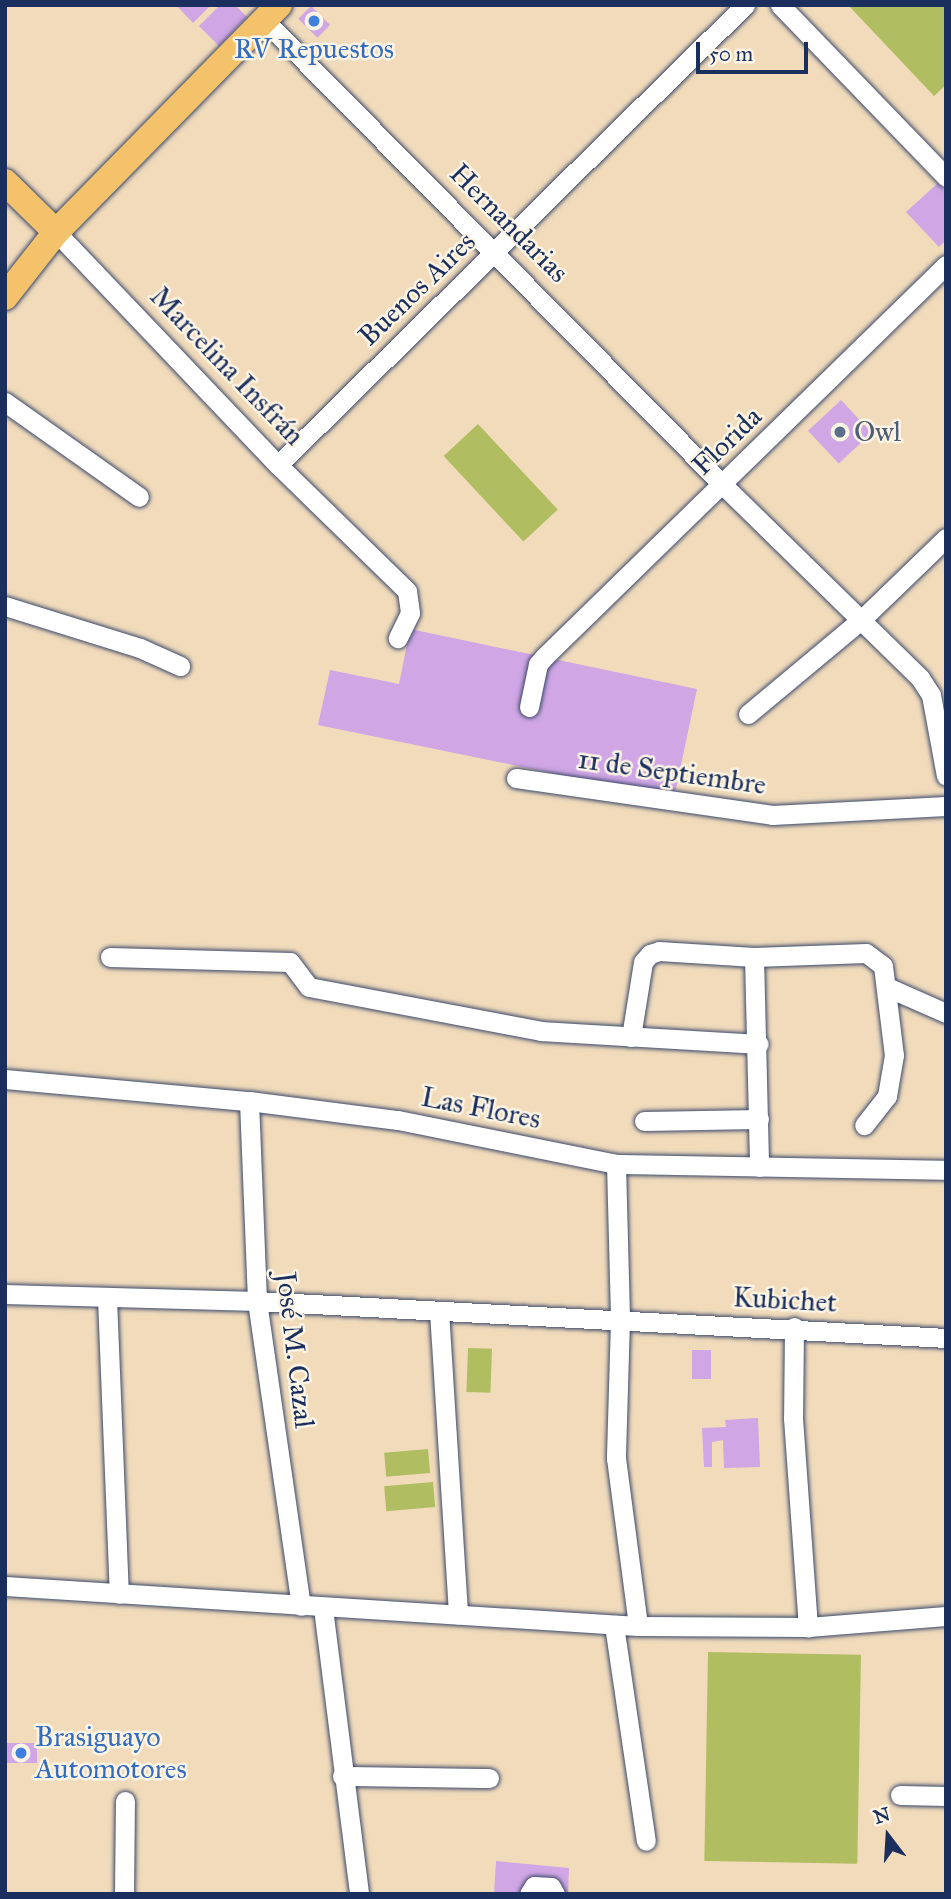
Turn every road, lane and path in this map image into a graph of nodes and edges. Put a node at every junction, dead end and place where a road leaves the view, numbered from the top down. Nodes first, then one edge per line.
1 (745, 5) edge
2 (780, 5) edge
3 (264, 10) edge
4 (946, 177) edge
5 (5, 182) edge
6 (56, 232) junction
7 (495, 253) junction
8 (946, 265) edge
9 (5, 298) edge
10 (5, 402) edge
11 (278, 465) junction
12 (723, 485) junction
13 (139, 497) dead end
14 (946, 538) edge
15 (5, 606) edge
16 (861, 620) junction
17 (398, 638) dead end
18 (180, 666) dead end
19 (529, 708) dead end
20 (748, 714) dead end
21 (946, 776) edge
22 (516, 778) dead end
23 (946, 806) edge
24 (110, 957) dead end
25 (754, 957) junction
26 (887, 987) junction
27 (946, 1013) edge
28 (631, 1037) junction
29 (759, 1044) junction
30 (5, 1079) edge
31 (248, 1101) junction
32 (759, 1119) junction
33 (644, 1121) dead end
34 (864, 1125) dead end
35 (616, 1164) junction
36 (759, 1167) junction
37 (946, 1170) edge
38 (5, 1294) edge
39 (107, 1298) junction
40 (257, 1301) junction
41 (439, 1311) junction
42 (620, 1320) junction
43 (794, 1327) junction
44 (946, 1338) edge
45 (5, 1586) edge
46 (119, 1594) junction
47 (301, 1606) junction
48 (323, 1608) junction
49 (458, 1614) junction
50 (946, 1616) edge
51 (614, 1625) junction
52 (638, 1626) junction
53 (808, 1627) junction
54 (342, 1776) junction
55 (489, 1778) dead end
56 (900, 1795) dead end
57 (946, 1796) edge
58 (125, 1801) dead end
59 (646, 1841) dead end
60 (124, 1894) edge
61 (359, 1894) edge
62 (529, 1894) edge
63 (555, 1894) edge

1 - 7 street, Buenos Aires
2 - 4 street
3 - 6 main road
3 - 7 street, Hernandarias
5 - 6 main road, Marcelina Insfrán
6 - 9 main road
6 - 11 street, Marcelina Insfrán
7 - 11 street, Buenos Aires
7 - 12 street, Hernandarias
8 - 12 street, Florida
10 - 13 street
11 - 17 street, Marcelina Insfrán
12 - 16 street, Hernandarias
12 - 19 street, Florida
14 - 16 street
15 - 18 street
16 - 20 street
16 - 21 street, Hernandarias
22 - 23 street, 11 de Septiembre
24 - 28 street
25 - 26 street
25 - 28 street
25 - 29 street
26 - 27 street
26 - 34 street
28 - 29 street
29 - 32 street
30 - 31 street, Las Flores
31 - 35 street, Las Flores
31 - 40 street, José M. Cazal
32 - 33 street
32 - 36 street
35 - 36 street, Las Flores
35 - 42 street
36 - 37 street, Las Flores
38 - 39 street, Kubichet
39 - 40 street, Kubichet
39 - 46 street
40 - 41 street, Kubichet
40 - 47 street, José M. Cazal
41 - 42 street, Kubichet
41 - 49 street
42 - 43 street, Kubichet
42 - 52 street
43 - 44 street, Kubichet
43 - 53 street
45 - 46 street
46 - 47 street
47 - 48 street
48 - 49 street
48 - 54 street
49 - 51 street
50 - 53 street
51 - 52 street
51 - 59 street
52 - 53 street
54 - 55 street
54 - 61 street
56 - 57 street
58 - 60 street
62 - 63 street

